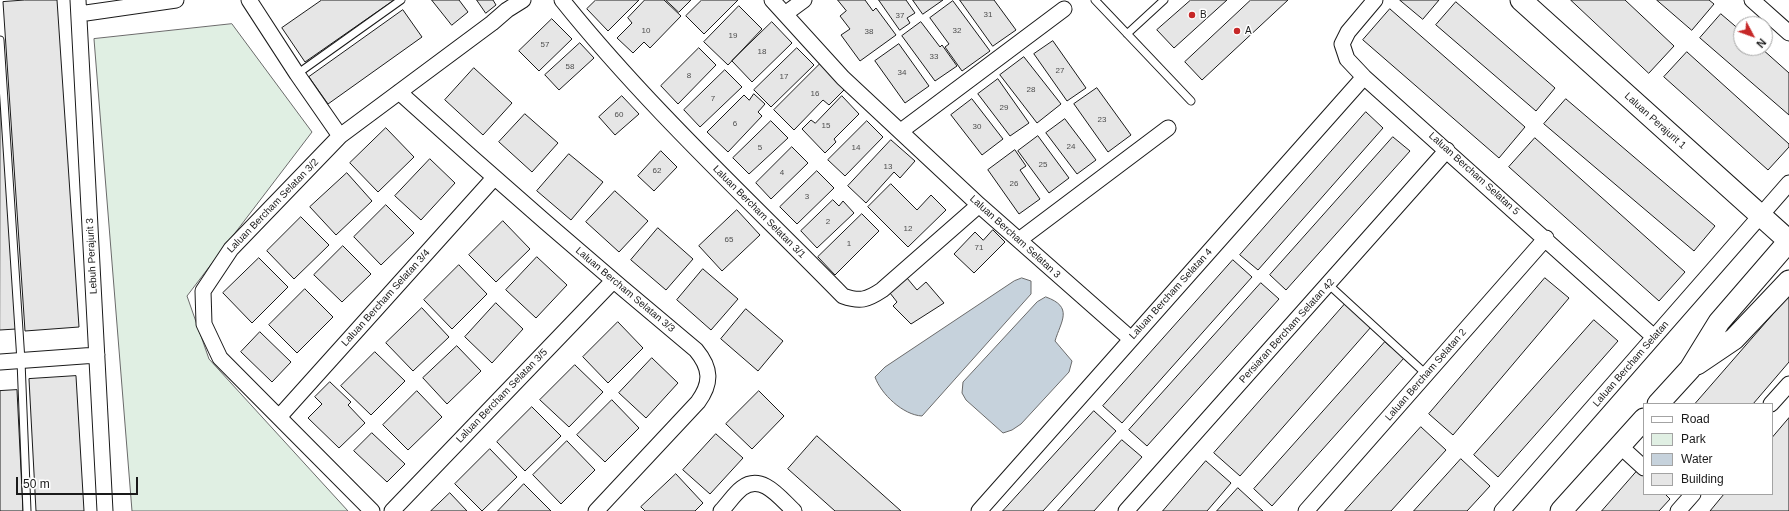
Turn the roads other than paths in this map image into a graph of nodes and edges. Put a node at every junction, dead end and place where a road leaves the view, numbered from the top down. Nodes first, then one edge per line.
1 (176, 0) edge
2 (249, 0) edge
3 (401, 0) edge
4 (523, 0) edge
5 (562, 0) edge
6 (772, 0) edge
7 (804, 0) edge
8 (1095, 0) edge
9 (1164, 0) edge
10 (1375, 0) edge
11 (1521, 0) edge
12 (1752, 0) edge
13 (148, 2) edge
14 (78, 7) edge
15 (1064, 9) dead end
16 (785, 14) junction
17 (1127, 34) junction
18 (1789, 34) edge
19 (0, 40) edge
20 (296, 74) junction
21 (1364, 77) junction
22 (399, 92) junction
23 (1191, 101) dead end
24 (1168, 128) dead end
25 (901, 131) junction
26 (340, 136) junction
27 (1447, 150) junction
28 (494, 178) junction
29 (1789, 183) edge
30 (979, 205) junction
31 (1760, 216) junction
32 (1546, 238) junction
33 (1019, 240) junction
34 (1789, 241) edge
35 (1789, 255) edge
36 (613, 281) junction
37 (1789, 281) edge
38 (1328, 284) junction
39 (1654, 337) junction
40 (1131, 339) junction
41 (1734, 339) junction
42 (97, 355) junction
43 (21, 361) junction
44 (0, 362) edge
45 (1690, 369) junction
46 (1426, 374) junction
47 (1789, 384) edge
48 (1659, 403) edge
49 (1772, 403) edge
50 (279, 417) junction
51 (1643, 420) edge
52 (1620, 446) junction
53 (1643, 467) edge
54 (27, 511) edge
55 (105, 511) edge
56 (372, 511) edge
57 (392, 511) edge
58 (596, 511) edge
59 (721, 511) edge
60 (794, 511) edge
61 (978, 511) edge
62 (1126, 511) edge
63 (1306, 511) edge
64 (1502, 511) edge
65 (1561, 511) edge

1 - 13 street
2 - 20 street
3 - 20 lane
4 - 22 street, Laluan Bercham Selatan 3/2
5 - 30 street, Laluan Bercham Selatan 3/1
6 - 16 street, Laluan Bercham Selatan 3
7 - 16 street
8 - 17 lane
9 - 17 lane
10 - 21 street, Laluan Bercham Selatan 5
11 - 31 street, Laluan Perajurit 1
12 - 18 street
13 - 14 street
14 - 42 street, Lebuh Perajurit 3
15 - 25 street
16 - 25 street, Laluan Bercham Selatan 3
17 - 23 lane
19 - 43 lane
20 - 26 street
21 - 27 street, Laluan Bercham Selatan 5
21 - 40 street, Laluan Bercham Selatan 4
22 - 26 street, Laluan Bercham Selatan 3/2
22 - 28 street, Laluan Bercham Selatan 3/3
24 - 33 street
25 - 30 street, Laluan Bercham Selatan 3
26 - 50 street, Laluan Bercham Selatan 3/2
27 - 32 street, Laluan Bercham Selatan 5
27 - 38 street, Persiaran Bercham Selatan 42
28 - 36 street, Laluan Bercham Selatan 3/3
28 - 50 street, Laluan Bercham Selatan 3/4
29 - 31 street, Laluan Bercham Selatan
30 - 33 street, Laluan Bercham Selatan 3
31 - 34 street, Laluan Perajurit 1
31 - 39 street, Laluan Bercham Selatan
32 - 39 street, Laluan Bercham Selatan 5
32 - 46 street, Laluan Bercham Selatan 2
33 - 40 street, Laluan Bercham Selatan 3
34 - 45 street
35 - 41 street
36 - 57 street, Laluan Bercham Selatan 3/5
36 - 58 street, Laluan Bercham Selatan 3/3
37 - 41 street
38 - 46 lane
38 - 62 street, Persiaran Bercham Selatan 42
39 - 64 street, Laluan Bercham Selatan
40 - 61 street, Laluan Bercham Selatan 4
41 - 45 street
42 - 43 street
42 - 55 street, Lebuh Perajurit 3
43 - 44 street
43 - 54 lane
45 - 48 street
46 - 63 street, Laluan Bercham Selatan 2
47 - 49 street
50 - 56 street, Laluan Bercham Selatan 3/2
51 - 52 street
52 - 53 street
52 - 65 street
59 - 60 street

